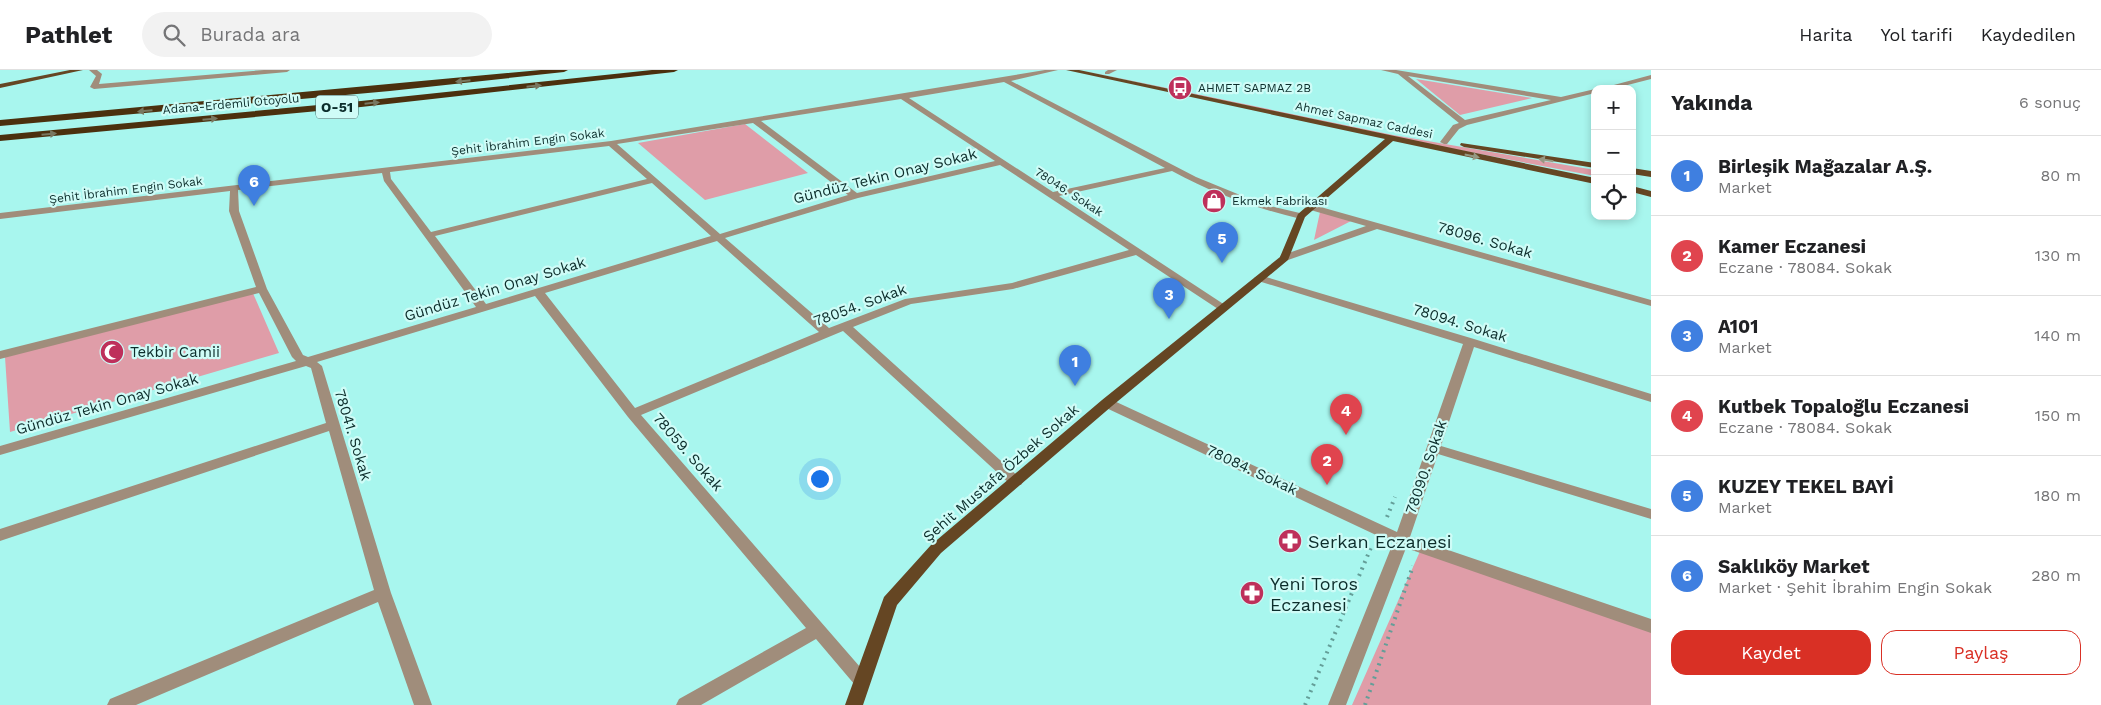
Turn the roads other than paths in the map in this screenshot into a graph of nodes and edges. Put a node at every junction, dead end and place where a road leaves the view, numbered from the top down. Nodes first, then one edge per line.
1 (58, 70) edge
2 (80, 70) edge
3 (92, 70) edge
4 (287, 70) edge
5 (564, 70) edge
6 (674, 70) edge
7 (1055, 70) edge
8 (1069, 70) edge
9 (1094, 70) edge
10 (1384, 70) edge
11 (1111, 71) edge
12 (1399, 71) edge
13 (1651, 77) edge
14 (1005, 80) junction
15 (0, 82) edge
16 (1618, 85) edge
17 (0, 86) edge
18 (1591, 92) edge
19 (903, 97) junction
20 (1560, 99) junction
21 (755, 120) junction
22 (0, 123) edge
23 (1464, 123) junction
24 (0, 138) edge
25 (1390, 139) junction
26 (1444, 142) junction
27 (611, 143) junction
28 (1002, 162) junction
29 (1591, 165) edge
30 (1172, 168) junction
31 (386, 170) junction
32 (1636, 172) edge
33 (1651, 174) edge
34 (654, 180) junction
35 (1591, 180) edge
36 (234, 189) junction
37 (1636, 190) edge
38 (1651, 194) edge
39 (1051, 195) junction
40 (855, 196) junction
41 (1305, 211) junction
42 (0, 216) edge
43 (1378, 225) junction
44 (429, 236) junction
45 (718, 237) junction
46 (1137, 251) junction
47 (1284, 258) junction
48 (1259, 278) junction
49 (262, 288) junction
50 (538, 292) junction
51 (1651, 302) edge
52 (1222, 307) junction
53 (483, 308) junction
54 (845, 326) junction
55 (827, 333) junction
56 (1470, 341) junction
57 (0, 355) edge
58 (305, 362) junction
59 (1651, 398) edge
60 (1107, 403) junction
61 (633, 414) junction
62 (333, 425) junction
63 (1433, 448) junction
64 (0, 452) edge
65 (1016, 482) junction
66 (1651, 514) edge
67 (0, 535) edge
68 (1401, 540) junction
69 (383, 593) junction
70 (1651, 626) edge
71 (818, 630) junction
72 (861, 680) junction
73 (116, 705) edge
74 (423, 705) edge
75 (685, 705) edge
76 (854, 705) edge
77 (1337, 705) edge

1 - 15 main road
2 - 17 main road
3 - 4 street
5 -> 22 highway, Adana-Erdemli Otoyolu / O-51
24 -> 6 highway, Adana-Erdemli Otoyolu / O-51
7 - 14 street, Şehit İbrahim Engin Sokak
8 - 25 main road, Ahmet Sapmaz Caddesi
9 - 11 main road, Ahmet Sapmaz Caddesi
10 - 12 street
11 - 26 main road, Ahmet Sapmaz Caddesi
12 - 20 street
12 - 23 street
13 - 16 street
14 - 19 street, Şehit İbrahim Engin Sokak
14 - 30 street, 78096. Sokak
18 - 20 street
19 - 21 street, Şehit İbrahim Engin Sokak
19 - 28 street, 78046. Sokak
20 - 23 street
21 - 27 street, Şehit İbrahim Engin Sokak
21 - 40 street
23 - 26 street
25 -> 35 main road, Ahmet Sapmaz Caddesi
25 - 41 main road, Şehit Mustafa Özbek Sokak
29 -> 26 main road, Ahmet Sapmaz Caddesi
27 - 31 street, Şehit İbrahim Engin Sokak
27 - 34 street
28 - 39 street, 78046. Sokak
28 - 40 street, Gündüz Tekin Onay Sokak
30 - 39 street
30 - 41 street, 78096. Sokak
31 - 36 street, Şehit İbrahim Engin Sokak
31 - 44 street
32 - 33 main road
34 - 44 street
34 - 45 street
36 - 42 street, Şehit İbrahim Engin Sokak
36 - 49 street, 78041. Sokak
37 - 38 main road
39 - 46 street, 78046. Sokak
40 - 45 street, Gündüz Tekin Onay Sokak
41 - 43 street, 78096. Sokak
41 - 47 main road, Şehit Mustafa Özbek Sokak
43 - 47 street
43 - 51 street, 78096. Sokak
44 - 53 street
45 - 50 street, Gündüz Tekin Onay Sokak
45 - 55 street
46 - 52 street, 78046. Sokak
46 - 54 street, 78054. Sokak
47 - 48 main road, Şehit Mustafa Özbek Sokak
48 - 52 main road, Şehit Mustafa Özbek Sokak
48 - 56 street, 78094. Sokak
49 - 57 street
49 - 58 street, 78041. Sokak
50 - 53 street, Gündüz Tekin Onay Sokak
50 - 61 street, 78059. Sokak
52 - 60 main road, Şehit Mustafa Özbek Sokak
53 - 58 street, Gündüz Tekin Onay Sokak
54 - 55 street, 78054. Sokak
54 - 65 street
55 - 61 street, 78054. Sokak
56 - 59 street, 78094. Sokak
56 - 63 street, 78090. Sokak
58 - 62 street, 78041. Sokak
58 - 64 street, Gündüz Tekin Onay Sokak
60 - 65 main road, Şehit Mustafa Özbek Sokak
60 - 68 street, 78084. Sokak
61 - 71 street, 78059. Sokak
62 - 67 street
62 - 69 street, 78041. Sokak
63 - 66 street
63 - 68 street, 78090. Sokak
65 - 72 main road, Şehit Mustafa Özbek Sokak
68 - 70 street, 78084. Sokak
68 - 77 street, 78090. Sokak
69 - 73 street
69 - 74 street, 78041. Sokak
71 - 72 street, 78059. Sokak
71 - 75 street
72 - 76 main road, Şehit Mustafa Özbek Sokak

